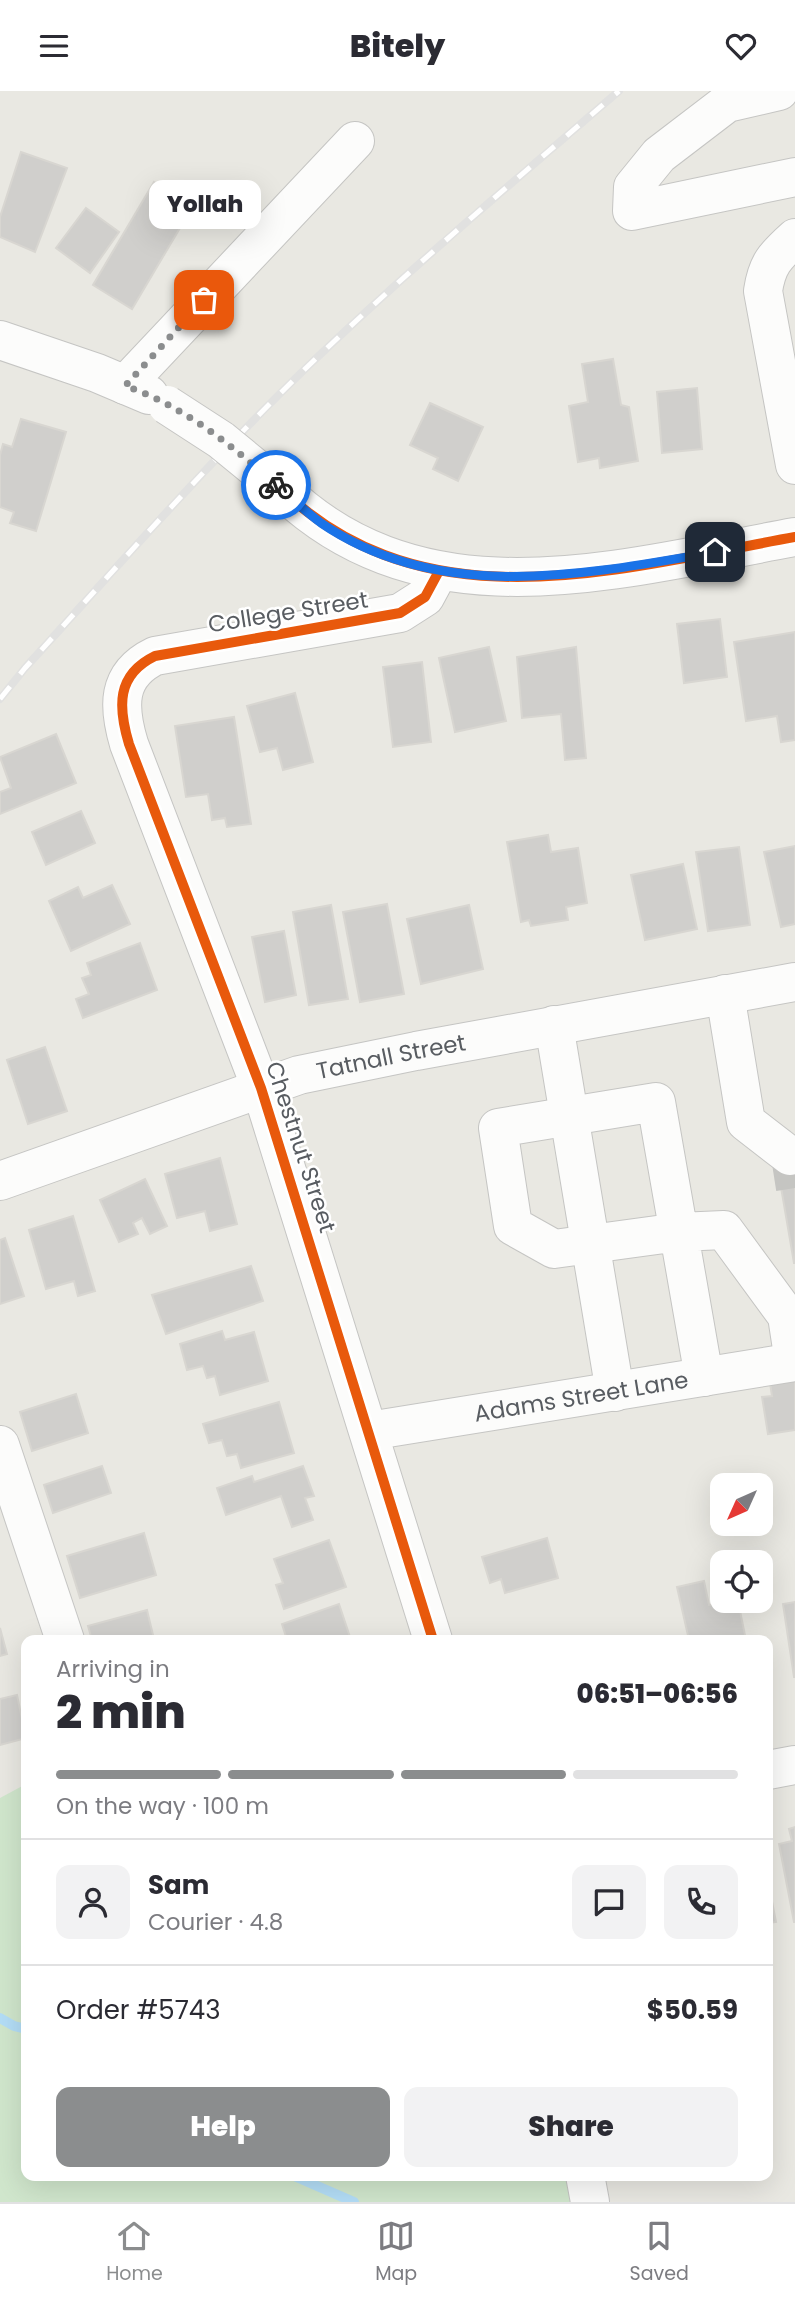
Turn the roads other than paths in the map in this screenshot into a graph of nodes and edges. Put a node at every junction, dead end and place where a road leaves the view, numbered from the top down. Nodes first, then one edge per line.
1 (779, 91) edge
2 (355, 141) dead end
3 (795, 177) edge
4 (795, 238) edge
5 (0, 340) edge
6 (125, 386) junction
7 (795, 465) edge
8 (795, 537) edge
9 (439, 571) junction
10 (131, 674) joint
11 (795, 982) edge
12 (725, 995) junction
13 (554, 1025) junction
14 (261, 1088) junction
15 (569, 1116) junction
16 (790, 1156) dead end
17 (0, 1181) edge
18 (679, 1232) junction
19 (590, 1244) junction
20 (791, 1308) edge
21 (795, 1362) edge
22 (704, 1377) junction
23 (615, 1392) junction
24 (369, 1431) junction
25 (2, 1456) edge
26 (63, 1635) edge
27 (431, 1635) edge
28 (795, 1765) edge
29 (773, 1769) edge
30 (586, 2181) edge
31 (590, 2202) edge

1 - 3 street
2 - 6 street
4 - 7 street
5 - 6 street
6 - 9 street, bridge
8 - 9 street
9 - 10 street, College Street
10 - 14 street, Chestnut Street
11 - 12 street, Tatnall Street
12 - 13 street, Tatnall Street
12 - 16 street
13 - 14 street, Tatnall Street
13 - 15 street
14 - 17 street, Tatnall Street
14 - 24 street, Chestnut Street
15 - 18 street
15 - 19 street
15 - 19 street
18 - 19 street
18 - 20 street
18 - 22 street
19 - 23 street
20 - 21 street
21 - 22 street, Adams Street Lane
22 - 23 street, Adams Street Lane
23 - 24 street, Adams Street Lane
24 - 27 street, Chestnut Street
25 - 26 street
28 - 29 street
30 - 31 street

